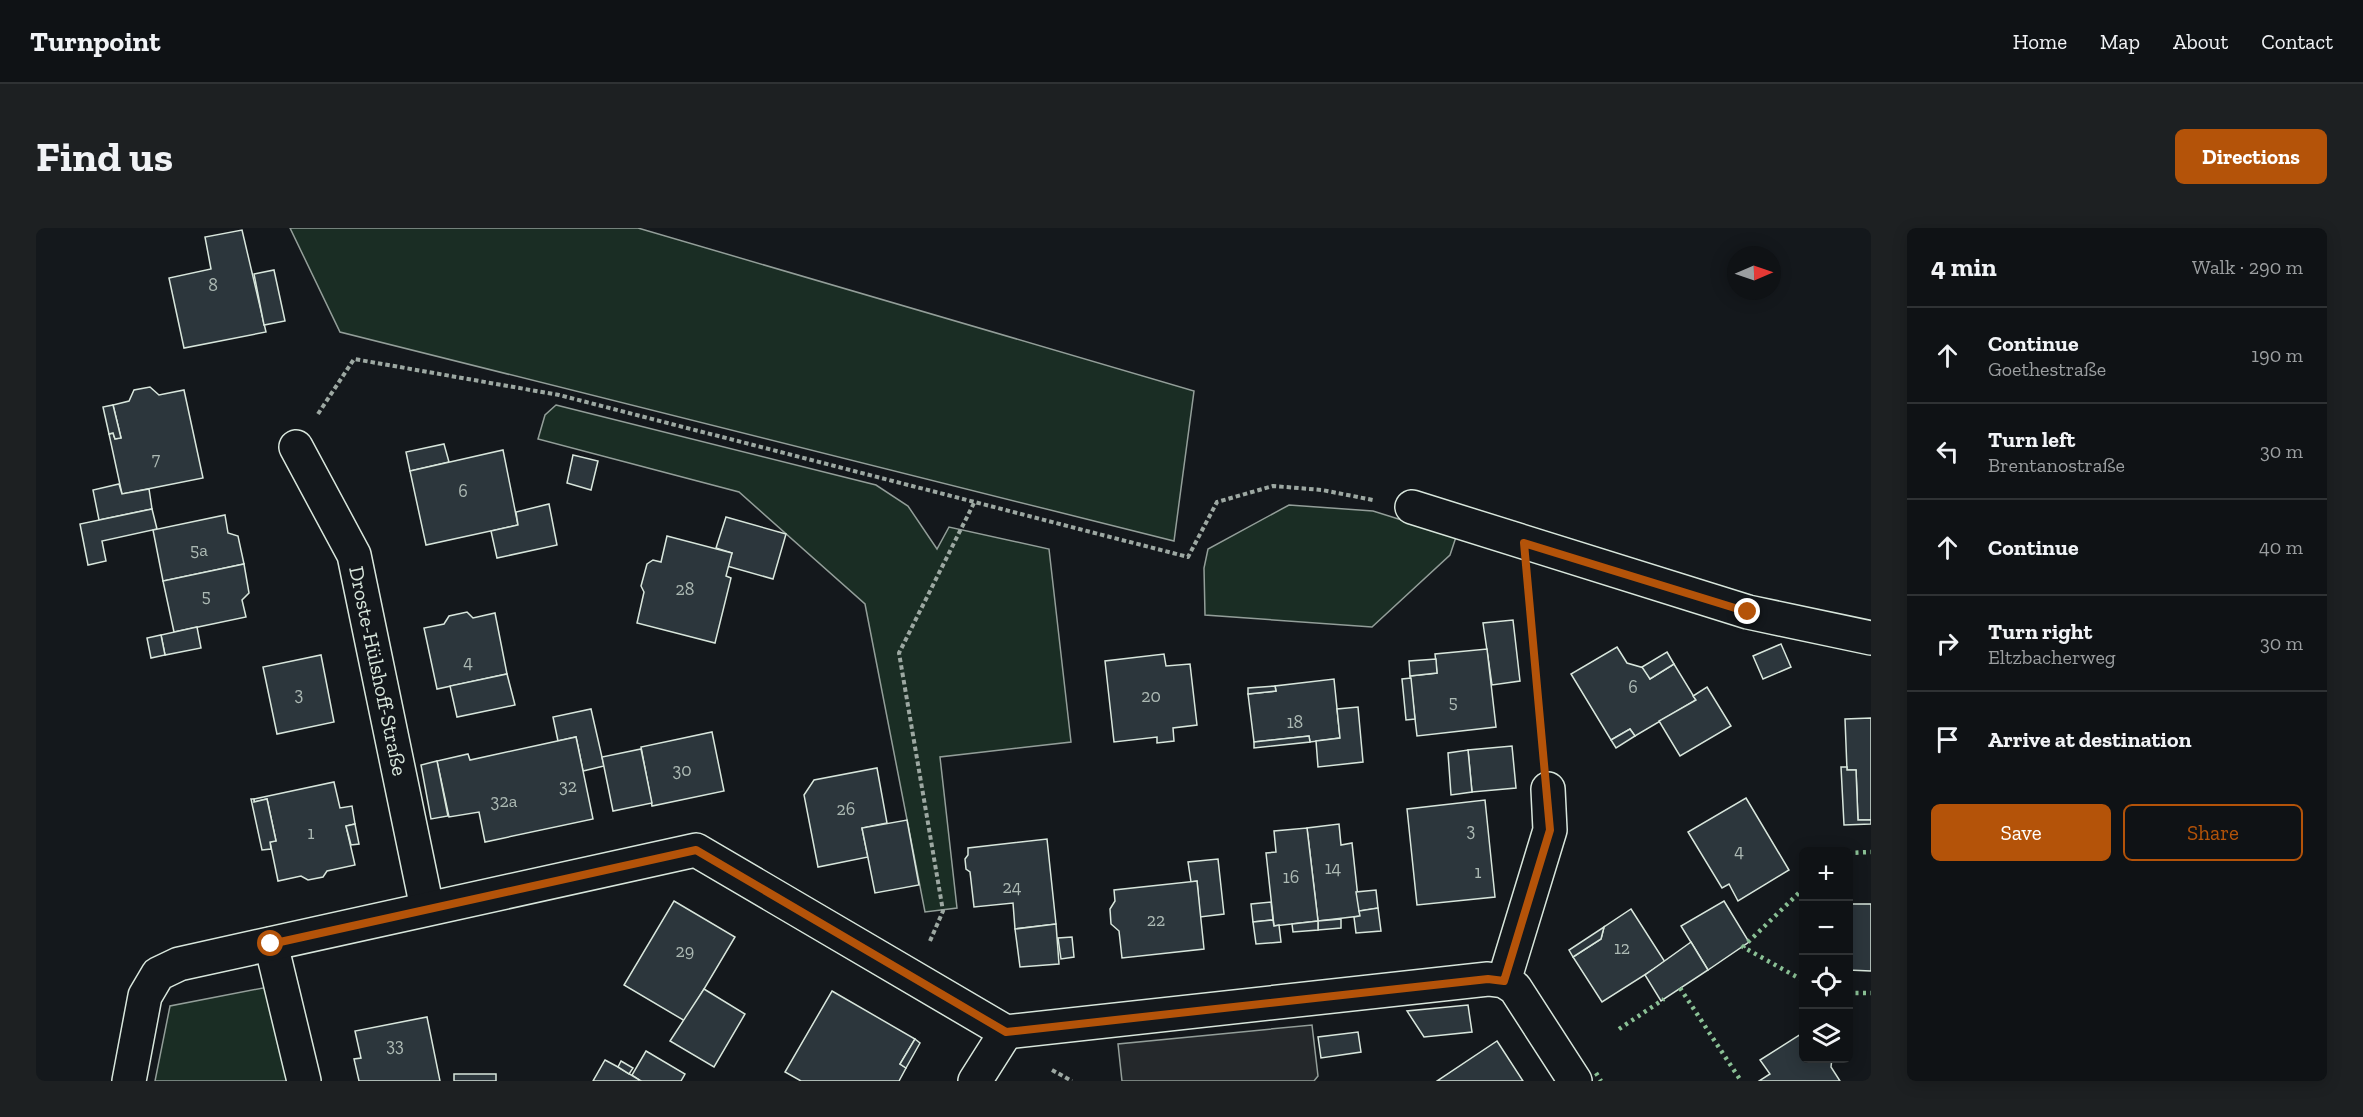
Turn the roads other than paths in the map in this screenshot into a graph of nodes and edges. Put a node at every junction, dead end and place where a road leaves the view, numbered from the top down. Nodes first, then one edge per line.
1 (296, 447) road end
2 (1412, 507) road end
3 (1871, 638) edge
4 (1548, 789) road end
5 (427, 908) junction
6 (271, 944) junction
7 (1504, 981) junction
8 (1006, 1032) junction
9 (129, 1081) edge
10 (304, 1081) edge
11 (975, 1081) edge
12 (1575, 1081) edge

1 - 5 street, Droste-Hülshoff-Straße
2 - 3 street
4 - 7 street
5 - 6 street
5 - 8 street
6 - 9 street
6 - 10 street
7 - 8 street
7 - 12 street
8 - 11 street

